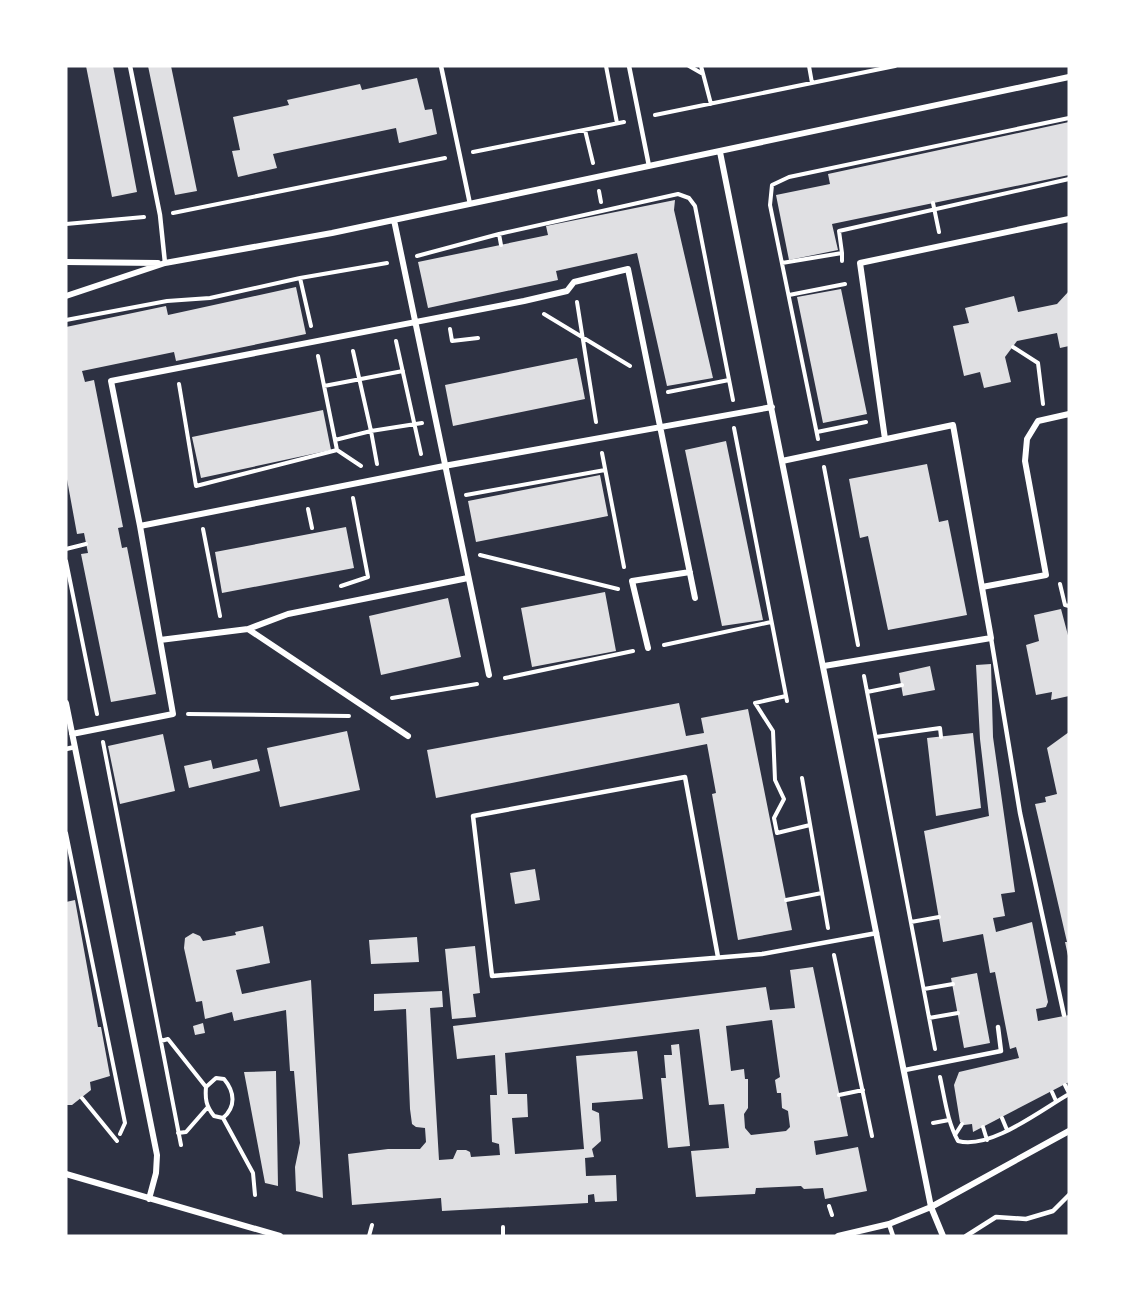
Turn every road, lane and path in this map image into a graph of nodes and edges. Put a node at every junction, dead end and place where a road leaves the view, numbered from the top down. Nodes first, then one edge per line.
1 (130, 66) edge
2 (441, 66) edge
3 (606, 66) edge
4 (629, 66) edge
5 (689, 66) edge
6 (701, 66) edge
7 (809, 66) edge
8 (866, 66) edge
9 (895, 66) edge
10 (867, 72) junction
11 (703, 75) junction
12 (1069, 77) edge
13 (812, 83) junction
14 (711, 104) junction
15 (652, 116) dead end
16 (1069, 118) edge
17 (628, 121) dead end
18 (617, 123) junction
19 (585, 130) junction
20 (590, 152) dead end
21 (720, 152) junction
22 (459, 155) junction
23 (650, 166) junction
24 (1069, 179) edge
25 (933, 203) dead end
26 (470, 204) junction
27 (935, 209) junction
28 (160, 215) junction
29 (1069, 219) edge
30 (394, 220) junction
31 (66, 224) edge
32 (499, 234) junction
33 (501, 245) dead end
34 (942, 245) junction
35 (842, 253) junction
36 (402, 261) junction
37 (66, 262) edge
38 (165, 263) junction
39 (782, 263) junction
40 (843, 263) dead end
41 (844, 273) dead end
42 (300, 278) junction
43 (574, 282) junction
44 (844, 282) junction
45 (847, 294) dead end
46 (789, 295) junction
47 (66, 296) edge
48 (524, 301) junction
49 (66, 320) edge
50 (415, 324) junction
51 (393, 328) junction
52 (313, 335) dead end
53 (350, 336) junction
54 (582, 337) junction
55 (316, 342) junction
56 (1012, 347) dead end
57 (177, 369) junction
58 (403, 372) junction
59 (651, 379) junction
60 (360, 380) junction
61 (729, 380) junction
62 (324, 386) junction
63 (660, 394) dead end
64 (772, 408) junction
65 (734, 414) junction
66 (1069, 414) edge
67 (1045, 419) junction
68 (871, 421) dead end
69 (435, 422) junction
70 (414, 424) junction
71 (662, 427) junction
72 (371, 431) junction
73 (817, 432) junction
74 (599, 438) junction
75 (885, 439) junction
76 (335, 440) junction
77 (336, 450) junction
78 (821, 453) junction
79 (782, 461) junction
80 (444, 466) junction
81 (424, 470) junction
82 (605, 470) junction
83 (380, 478) junction
84 (351, 484) junction
85 (196, 486) junction
86 (456, 497) dead end
87 (200, 514) junction
88 (140, 526) junction
89 (86, 544) dead end
90 (66, 549) edge
91 (462, 551) junction
92 (66, 561) edge
93 (690, 572) junction
94 (626, 575) dead end
95 (468, 578) junction
96 (1060, 584) dead end
97 (982, 587) junction
98 (695, 598) dead end
99 (621, 600) dead end
100 (1069, 606) edge
101 (316, 609) junction
102 (771, 622) junction
103 (248, 629) junction
104 (222, 632) junction
105 (992, 638) junction
106 (160, 640) junction
107 (648, 648) junction
108 (860, 658) junction
109 (824, 666) junction
110 (491, 678) joint
111 (482, 683) dead end
112 (902, 685) dead end
113 (867, 692) junction
114 (392, 698) dead end
115 (66, 703) edge
116 (173, 714) junction
117 (380, 717) junction
118 (101, 729) junction
119 (72, 734) junction
120 (408, 736) dead end
121 (875, 737) junction
122 (941, 737) dead end
123 (75, 747) junction
124 (66, 749) edge
125 (810, 825) dead end
126 (66, 833) edge
127 (822, 893) dead end
128 (786, 900) dead end
129 (939, 917) dead end
130 (911, 922) junction
131 (877, 933) junction
132 (718, 957) junction
133 (953, 984) dead end
134 (924, 989) junction
135 (958, 1013) dead end
136 (1064, 1015) dead end
137 (929, 1018) junction
138 (998, 1027) dead end
139 (160, 1041) junction
140 (938, 1063) junction
141 (905, 1070) junction
142 (1065, 1084) dead end
143 (206, 1087) junction
144 (863, 1090) dead end
145 (1052, 1092) dead end
146 (1069, 1093) edge
147 (839, 1095) dead end
148 (82, 1098) dead end
149 (1056, 1101) junction
150 (207, 1108) junction
151 (223, 1118) junction
152 (1002, 1118) dead end
153 (949, 1120) junction
154 (933, 1123) dead end
155 (962, 1124) dead end
156 (983, 1127) dead end
157 (1007, 1130) junction
158 (1069, 1131) edge
159 (178, 1133) junction
160 (120, 1134) dead end
161 (955, 1135) junction
162 (987, 1140) junction
163 (117, 1141) dead end
164 (181, 1145) dead end
165 (66, 1174) edge
166 (255, 1195) dead end
167 (1069, 1195) edge
168 (149, 1198) junction
169 (829, 1206) dead end
170 (931, 1207) junction
171 (832, 1215) dead end
172 (889, 1224) junction
173 (372, 1225) dead end
174 (503, 1227) dead end
175 (280, 1236) edge
176 (369, 1236) edge
177 (503, 1236) edge
178 (838, 1236) edge
179 (893, 1236) edge
180 (943, 1236) edge
181 (966, 1236) edge

1 - 28 lane
2 - 22 lane
3 - 18 path
4 - 23 lane
5 - 11 path
6 - 11 path
7 - 13 path
8 - 10 path
9 - 10 path
10 - 13 path
11 - 14 path
12 - 21 street
13 - 14 path
14 - 15 path
16 - 39 path
17 - 18 path
18 - 19 path
19 - 20 path
19 - 22 path
21 - 23 street
21 - 64 street
22 - 26 lane
22 - 28 path
23 - 26 street
24 - 27 path
25 - 27 path
26 - 30 street
27 - 34 path
27 - 35 path
28 - 31 path
28 - 38 lane
29 - 34 street
30 - 36 street
30 - 38 street
32 - 33 path
32 - 36 path
32 - 61 path
34 - 75 street
35 - 39 path
35 - 40 path
36 - 42 path
36 - 50 street
37 - 38 street
38 - 47 street
39 - 46 path
41 - 44 path
42 - 49 path
42 - 52 path
43 - 48 street
43 - 54 path
43 - 59 street
44 - 45 path
44 - 46 path
46 - 73 path
48 - 50 street
48 - 54 path
50 - 51 street
50 - 69 street
51 - 53 street
51 - 58 path
53 - 55 street
53 - 60 path
54 - 59 path
54 - 74 path
55 - 57 street
55 - 62 path
56 - 67 path
57 - 85 path
57 - 88 street
58 - 60 path
58 - 70 path
59 - 71 street
60 - 62 path
60 - 72 path
61 - 63 path
61 - 65 path
62 - 76 path
64 - 65 street
64 - 79 street
65 - 71 street
65 - 102 path
66 - 67 street
67 - 97 street
68 - 73 path
69 - 70 path
69 - 80 street
70 - 72 path
70 - 81 path
71 - 74 street
71 - 93 street
72 - 76 path
72 - 83 path
73 - 78 path
74 - 80 street
74 - 82 path
75 - 78 street
75 - 97 street
76 - 77 path
77 - 83 path
77 - 85 path
78 - 79 street
78 - 108 path
79 - 109 street
80 - 81 street
80 - 91 street
81 - 83 street
82 - 86 path
82 - 94 path
83 - 84 street
84 - 87 street
84 - 101 path
85 - 87 path
87 - 88 street
87 - 104 path
88 - 106 street
89 - 90 path
91 - 95 street
91 - 99 path
92 - 118 path
93 - 98 street
93 - 107 street
95 - 101 street
95 - 110 street
96 - 100 path
97 - 105 street
101 - 103 street
102 - 107 path
102 - 125 path
103 - 104 street
103 - 117 street
104 - 106 street
105 - 108 street
105 - 136 lane
106 - 116 street
107 - 110 path
108 - 109 street
108 - 113 path
109 - 131 street
111 - 114 path
112 - 113 path
113 - 121 path
115 - 119 street
116 - 117 path
116 - 118 street
117 - 120 street
118 - 119 street
118 - 139 path
119 - 123 street
121 - 122 path
121 - 130 path
123 - 124 lane
123 - 168 street
126 - 160 path
127 - 128 path
129 - 130 path
130 - 134 path
131 - 132 lane
131 - 141 street
132 - 132 lane
133 - 134 path
134 - 137 path
135 - 137 path
137 - 140 path
138 - 140 lane
139 - 143 path
139 - 159 path
140 - 141 lane
140 - 153 path
141 - 170 street
142 - 146 path
143 - 150 path
143 - 151 path
144 - 147 path
145 - 149 path
146 - 149 path
148 - 163 path
149 - 157 path
150 - 151 path
150 - 159 path
151 - 166 path
152 - 157 path
153 - 154 path
153 - 161 path
155 - 161 path
156 - 162 path
157 - 162 path
158 - 170 street
159 - 164 path
161 - 162 path
165 - 168 street
167 - 181 lane
168 - 175 street
169 - 171 path
170 - 172 street
170 - 180 street
172 - 178 street
172 - 179 lane
173 - 176 path
174 - 177 path

